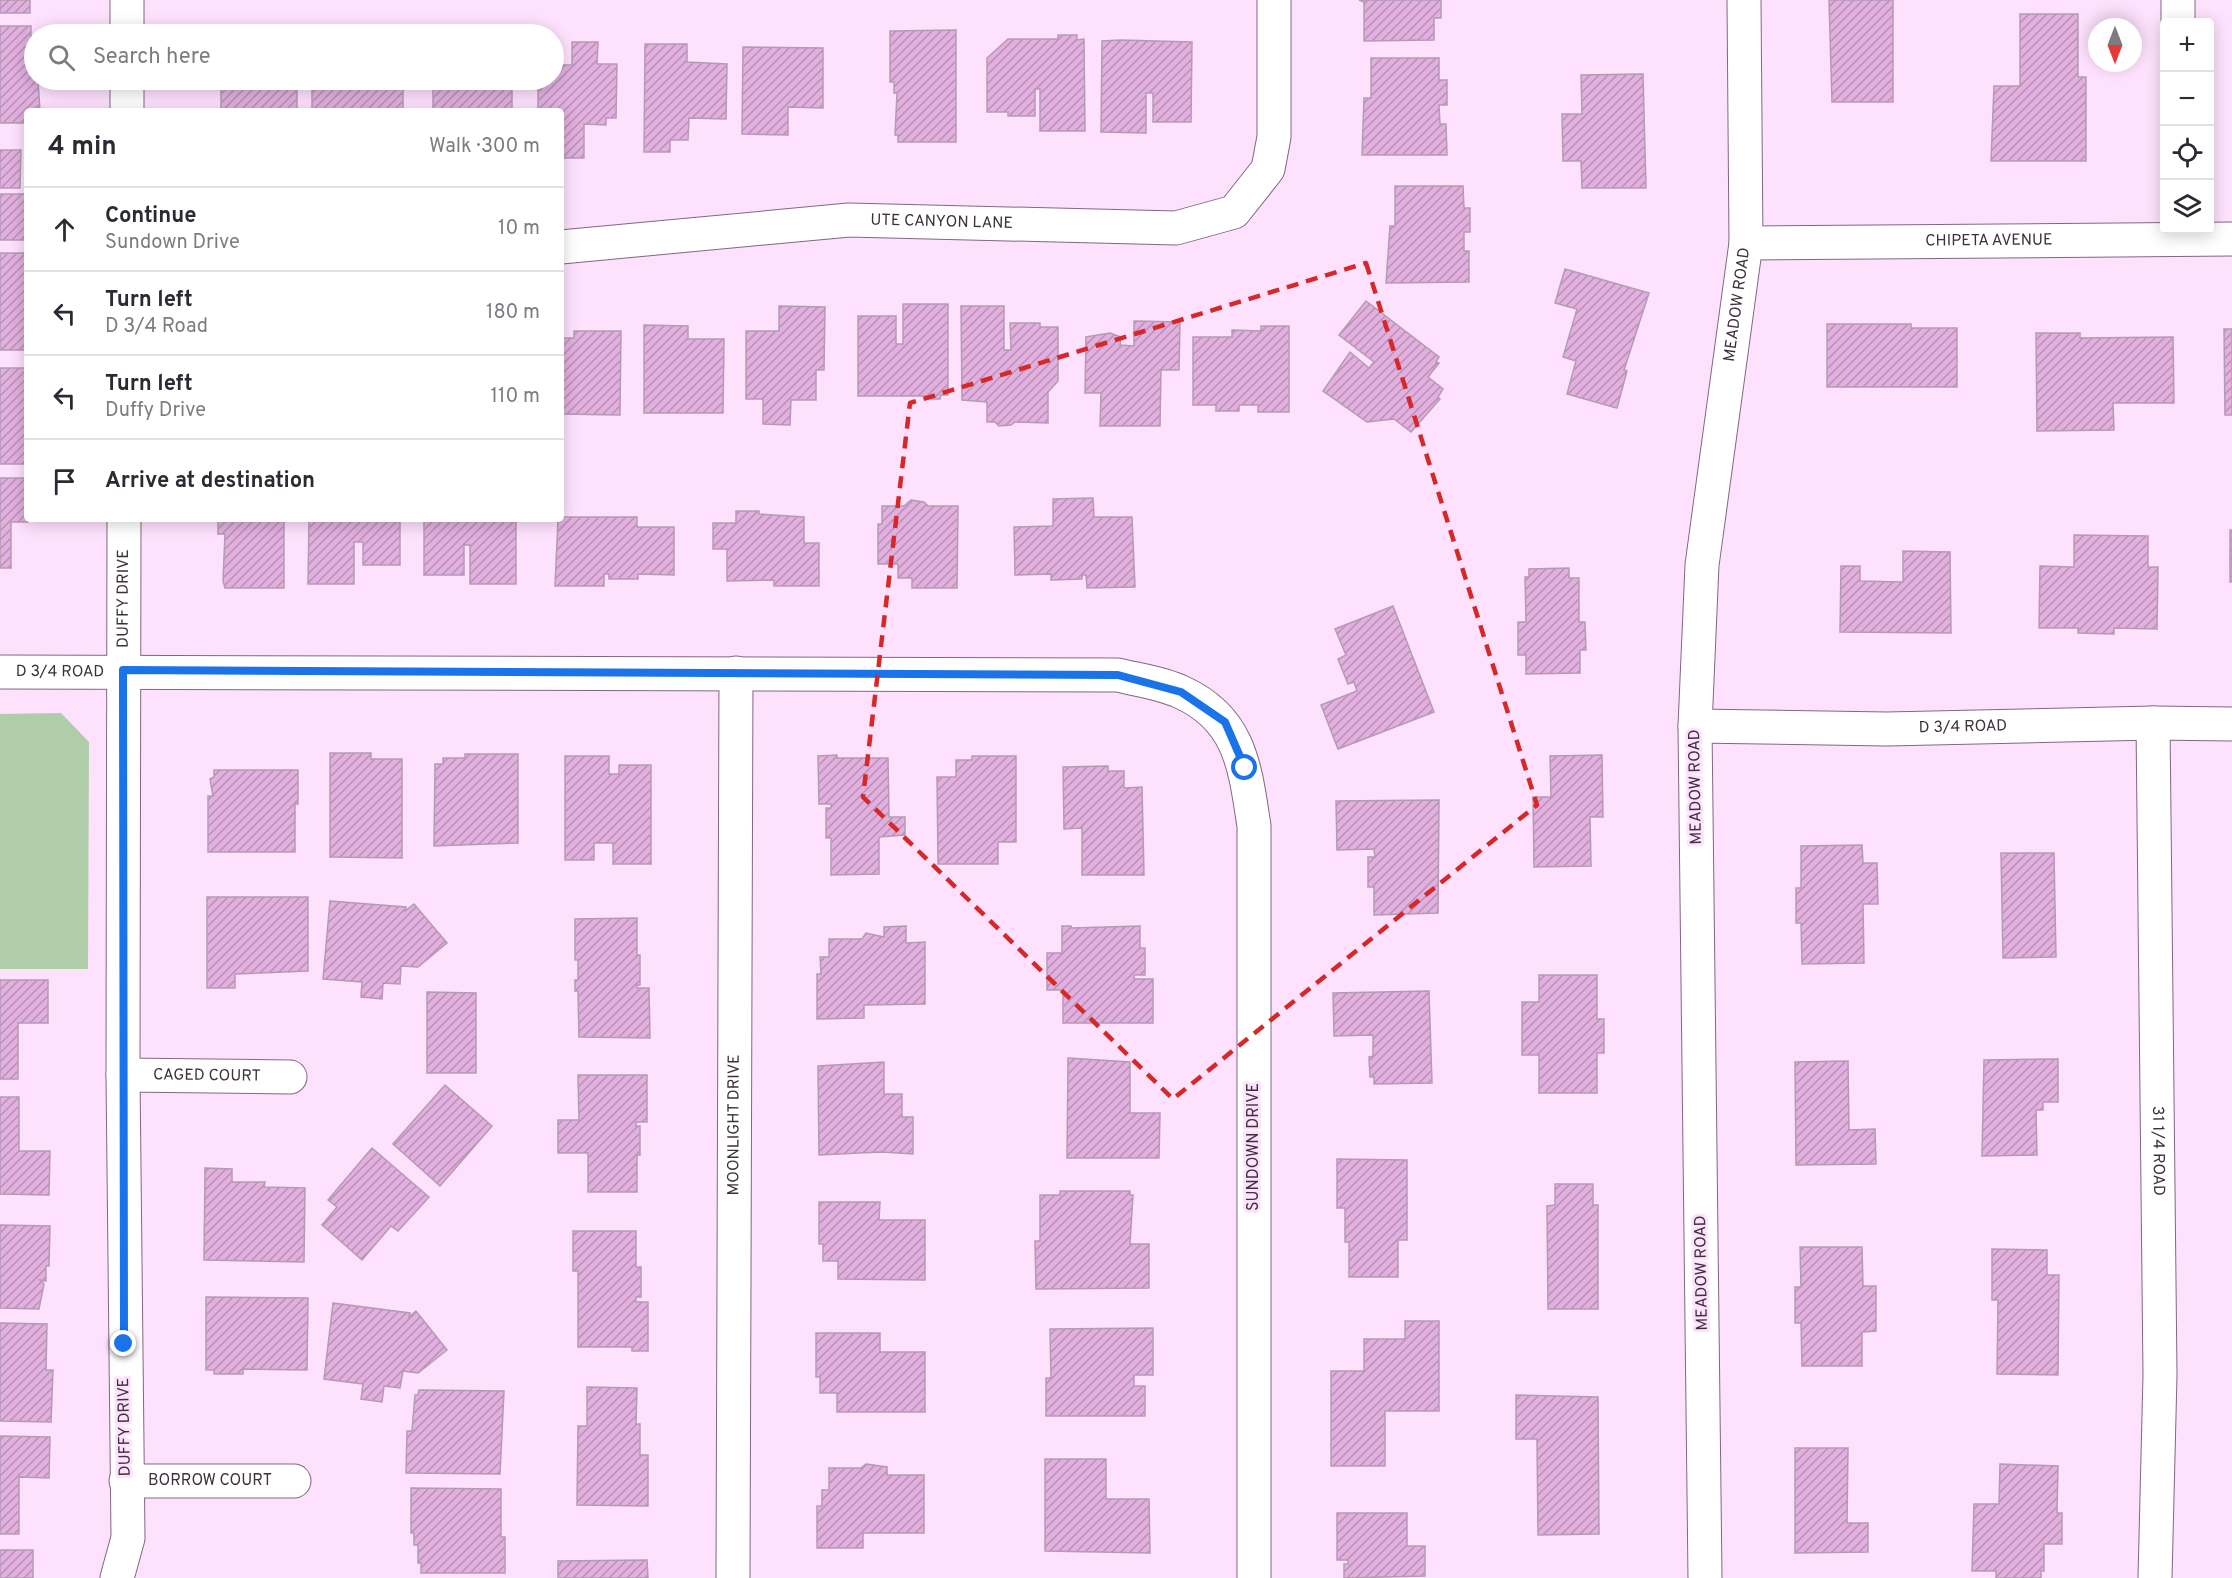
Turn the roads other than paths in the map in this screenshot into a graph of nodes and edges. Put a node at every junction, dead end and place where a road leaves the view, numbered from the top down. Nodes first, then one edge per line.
1 (127, 0) edge
2 (1274, 0) edge
3 (1744, 0) edge
4 (2178, 0) edge
5 (2178, 18) edge
6 (127, 24) edge
7 (127, 90) edge
8 (127, 108) edge
9 (2180, 234) edge
10 (2232, 239) edge
11 (1746, 243) junction
12 (564, 247) edge
13 (124, 522) edge
14 (123, 670) junction
15 (0, 672) edge
16 (735, 673) junction
17 (1225, 722) joint
18 (2153, 723) junction
19 (2232, 724) edge
20 (1695, 726) junction
21 (123, 1075) junction
22 (290, 1077) dead end
23 (126, 1481) junction
24 (294, 1481) dead end
25 (117, 1578) edge
26 (733, 1578) edge
27 (1254, 1578) edge
28 (1706, 1578) edge
29 (2155, 1578) edge

1 - 6 street
2 - 12 street, UTE CANYON LANE
3 - 11 street, MEADOW ROAD
4 - 5 street
7 - 8 street
9 - 10 street, CHIPETA AVENUE
9 - 11 street, CHIPETA AVENUE
11 - 20 street, MEADOW ROAD
13 - 14 street, DUFFY DRIVE
14 - 15 street, D 3/4 ROAD
14 - 16 street, D 3/4 ROAD
14 - 21 street, DUFFY DRIVE
16 - 17 street, D 3/4 ROAD
16 - 26 street, MOONLIGHT DRIVE
17 - 27 street, SUNDOWN DRIVE
18 - 19 street, D 3/4 ROAD
18 - 20 street, D 3/4 ROAD
18 - 29 street, 31 1/4 ROAD
20 - 28 street, MEADOW ROAD
21 - 22 street, CAGED COURT
21 - 23 street, DUFFY DRIVE
23 - 24 street, BORROW COURT
23 - 25 street, DUFFY DRIVE

